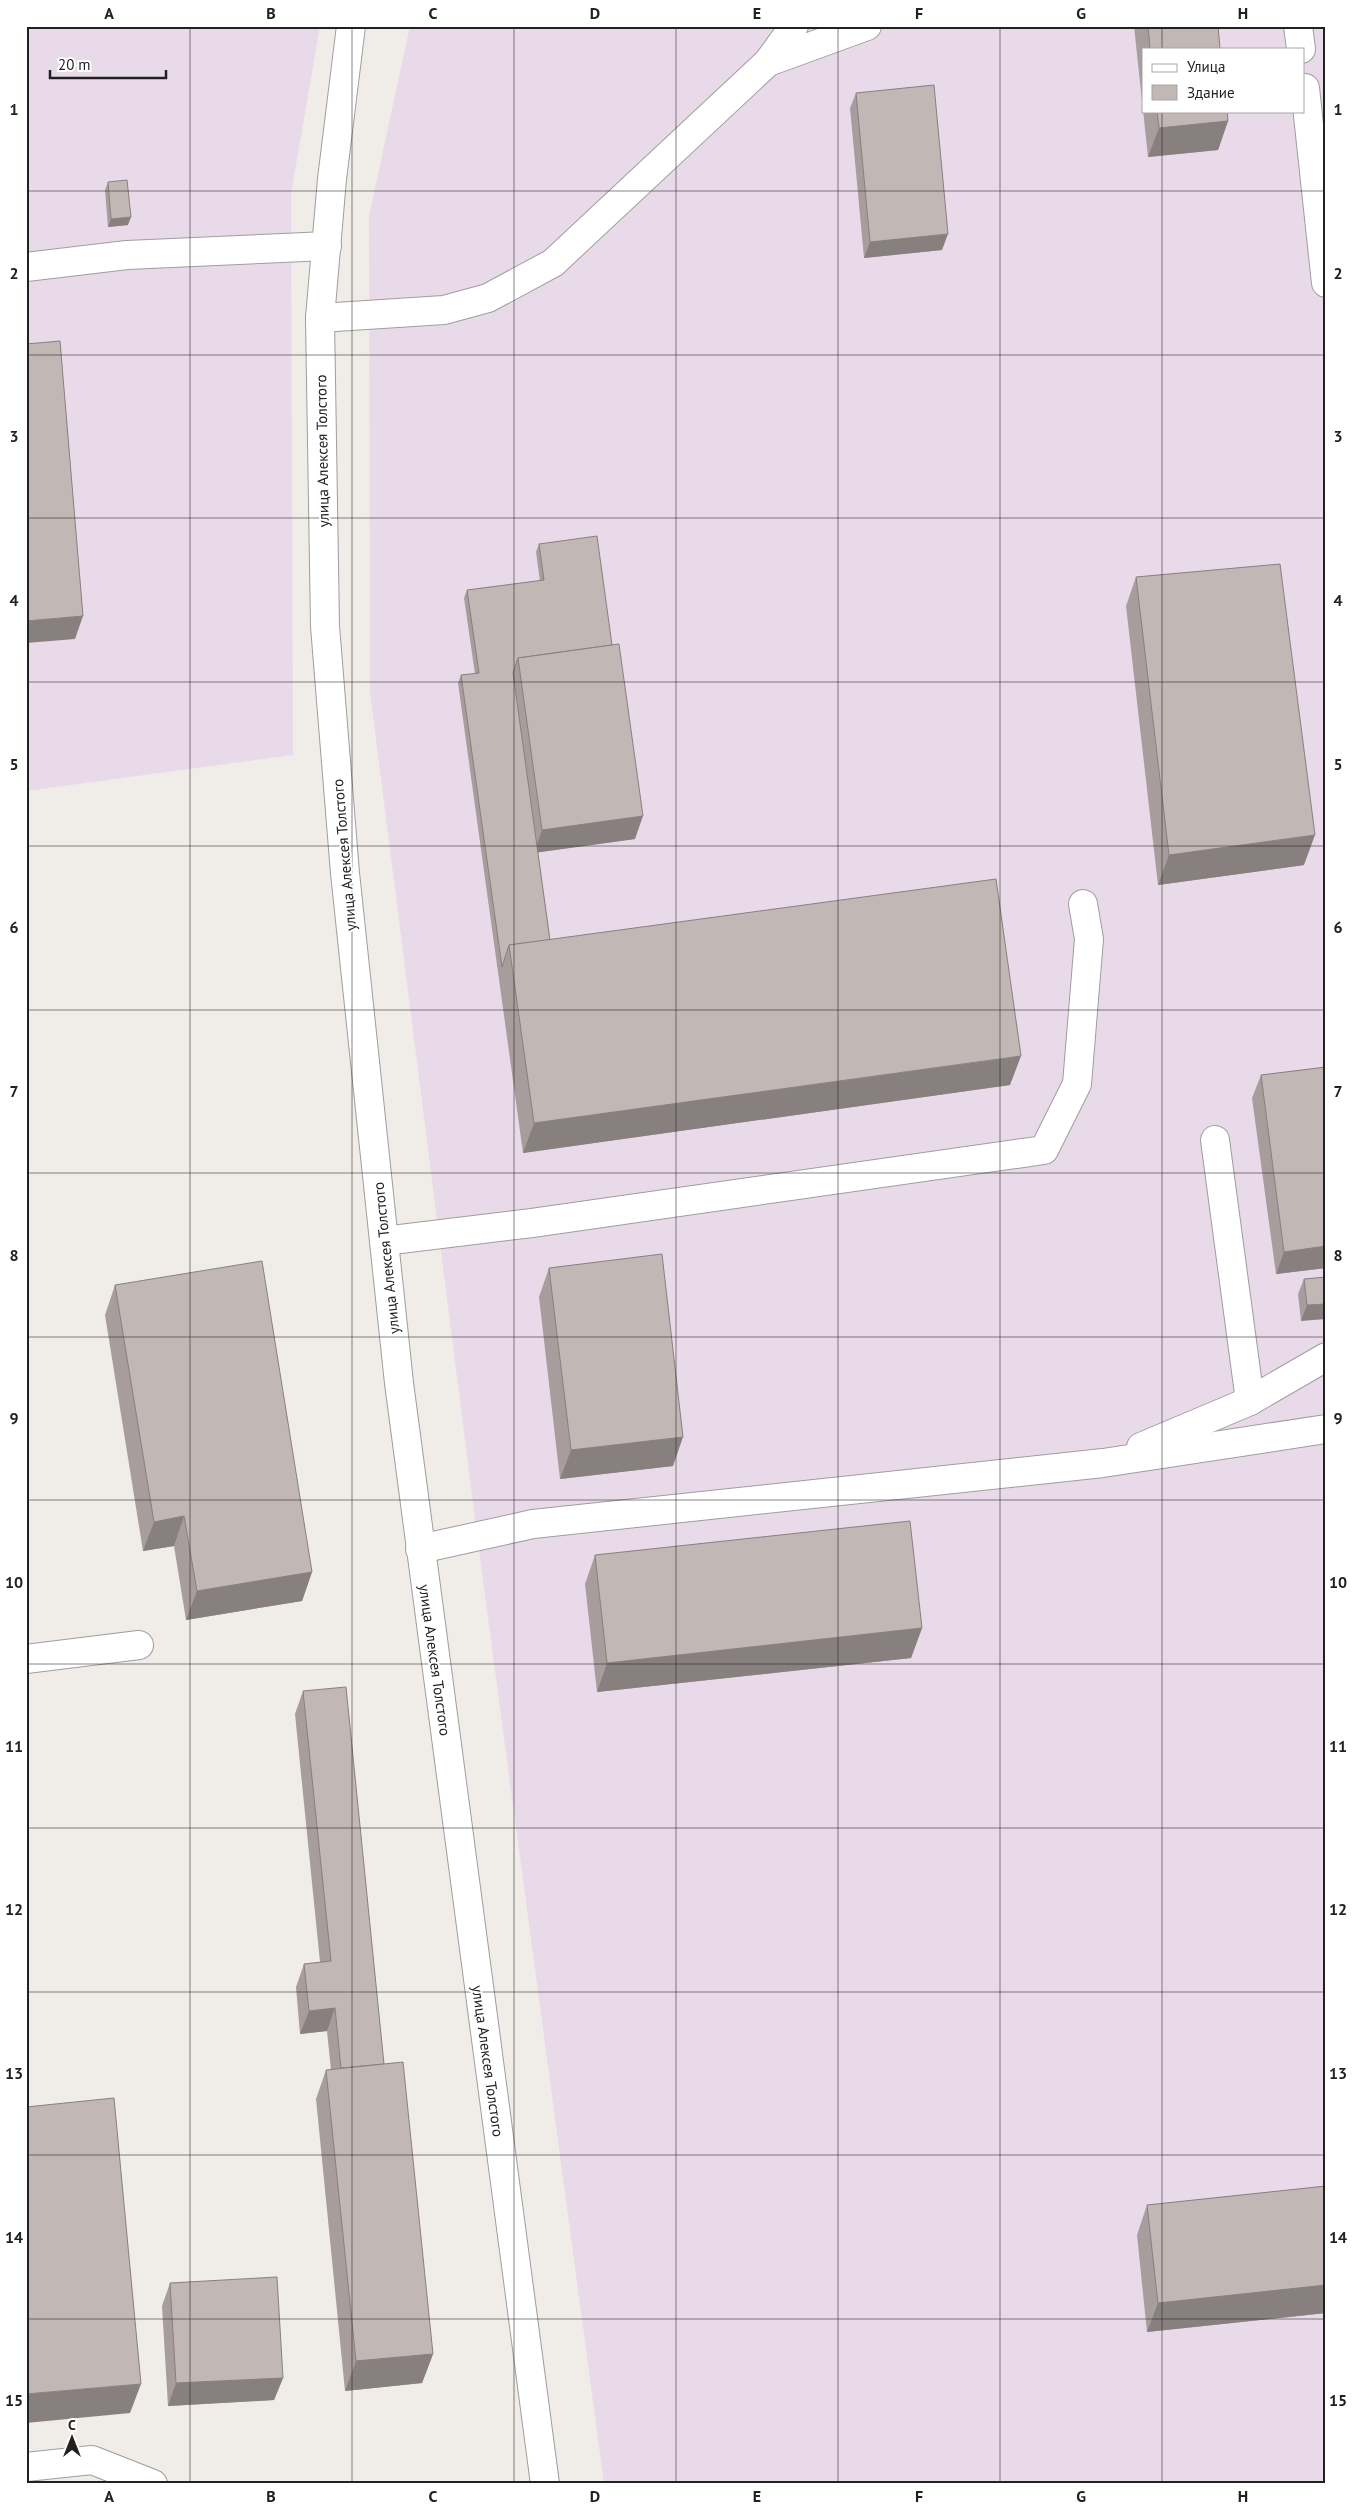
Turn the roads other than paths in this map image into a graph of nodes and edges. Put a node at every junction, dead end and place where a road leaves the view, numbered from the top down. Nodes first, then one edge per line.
1 (351, 26) edge
2 (794, 26) edge
3 (867, 26) edge
4 (1298, 26) edge
5 (1301, 48) edge
6 (768, 62) junction
7 (1311, 82) edge
8 (327, 246) junction
9 (26, 268) edge
10 (1326, 283) edge
11 (320, 318) junction
12 (1083, 904) dead end
13 (1215, 1140) dead end
14 (384, 1241) junction
15 (1326, 1358) edge
16 (1250, 1401) junction
17 (1326, 1429) edge
18 (1102, 1464) junction
19 (420, 1549) junction
20 (139, 1645) dead end
21 (26, 1659) edge
22 (26, 2467) edge
23 (153, 2484) edge
24 (545, 2484) edge

1 - 8 street, улица Алексея Толстого
2 - 6 street
3 - 6 street
4 - 5 street
6 - 11 street
7 - 10 street
8 - 9 street
8 - 11 street, улица Алексея Толстого
11 - 14 street, улица Алексея Толстого
12 - 14 street
13 - 16 street
14 - 19 street, улица Алексея Толстого
15 - 16 street
16 - 18 street
17 - 18 street
18 - 19 street
19 - 24 street, улица Алексея Толстого
20 - 21 street
22 - 23 street

